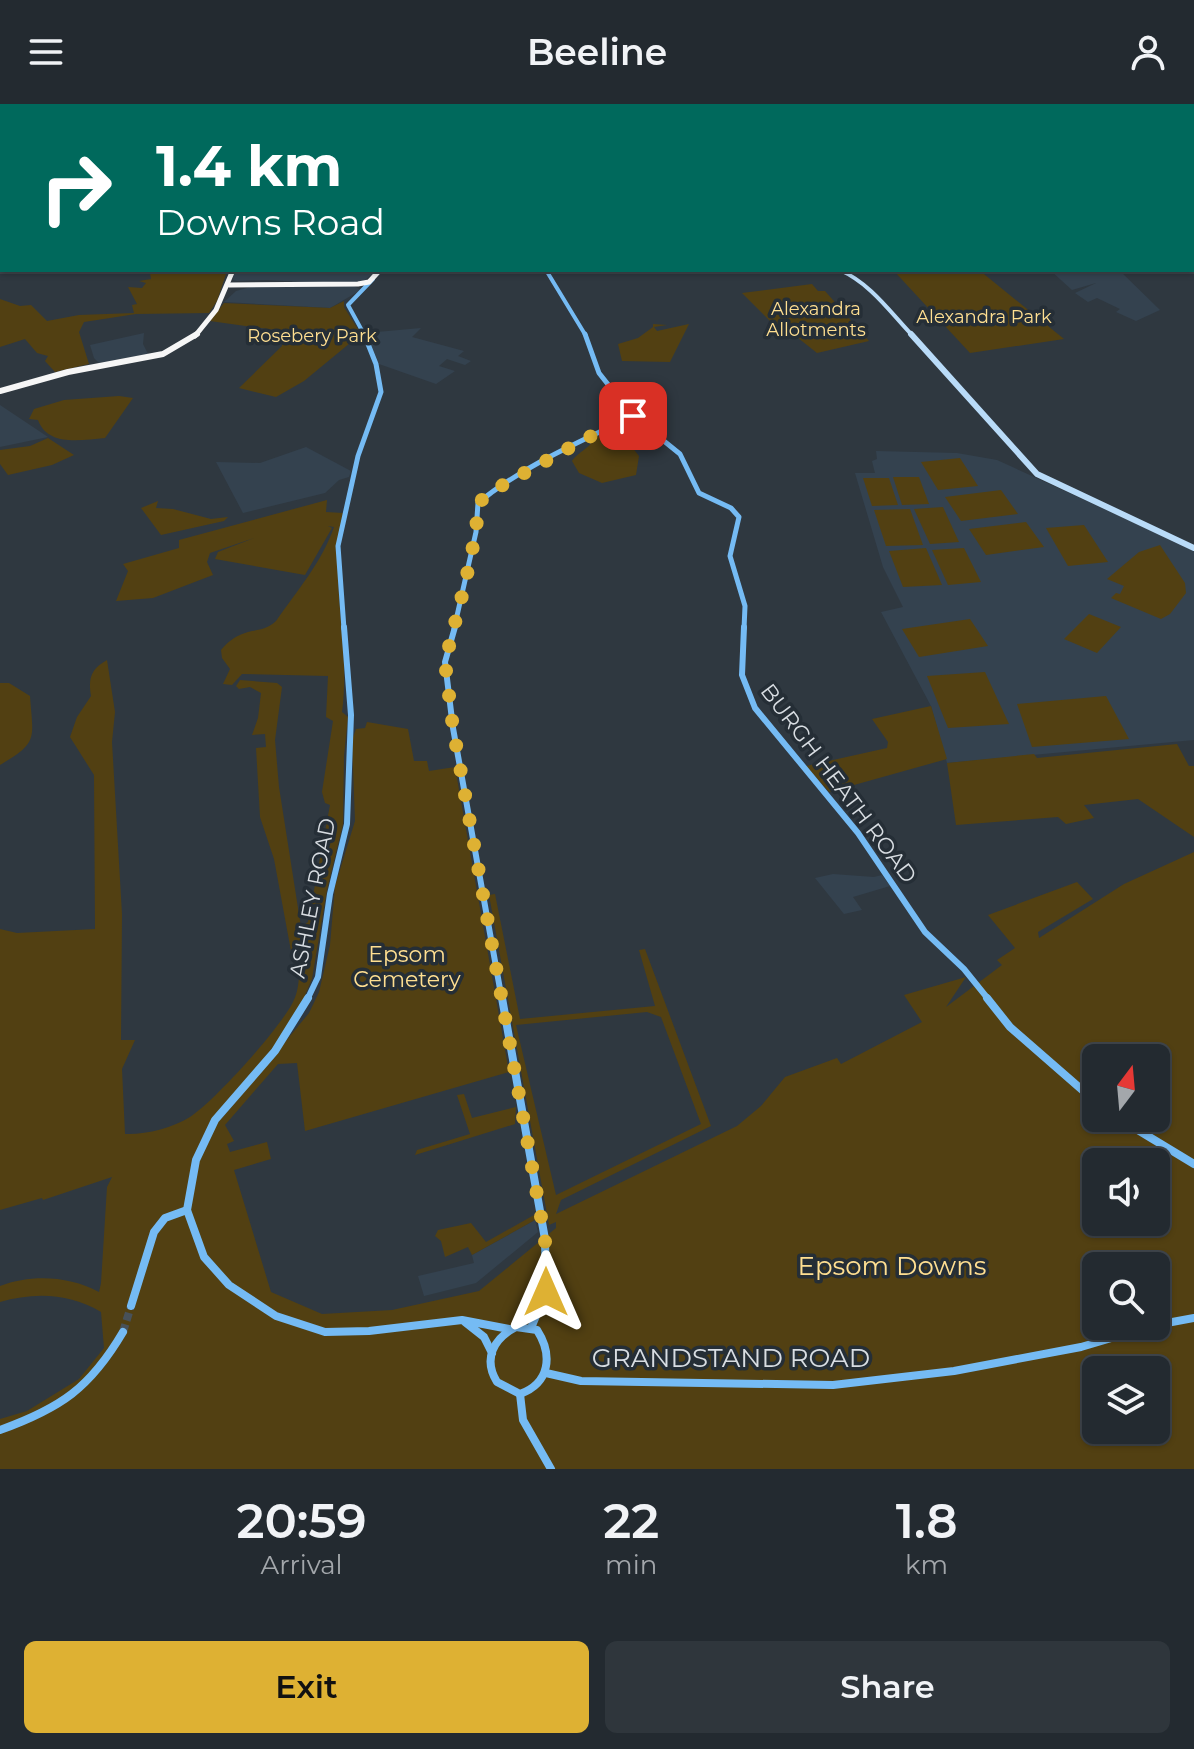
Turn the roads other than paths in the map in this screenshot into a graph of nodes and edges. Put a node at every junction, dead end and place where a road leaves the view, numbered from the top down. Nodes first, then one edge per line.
1 (232, 272) edge
2 (378, 272) edge
3 (547, 272) edge
4 (854, 273) edge
5 (371, 281) junction
6 (272, 283) junction
7 (358, 284) junction
8 (229, 286) junction
9 (363, 290) junction
10 (0, 391) edge
11 (633, 416) junction
12 (1194, 548) edge
13 (1082, 1090) edge
14 (1141, 1132) edge
15 (1194, 1164) edge
16 (187, 1210) junction
17 (131, 1306) tunnel mouth
18 (1194, 1318) edge
19 (462, 1320) junction
20 (1170, 1323) edge
21 (531, 1328) junction
22 (509, 1329) junction
23 (123, 1332) tunnel mouth
24 (1105, 1340) edge
25 (492, 1353) junction
26 (546, 1373) junction
27 (520, 1394) junction
28 (0, 1430) edge
29 (551, 1469) edge

1 - 8 highway
2 - 5 highway, ASHLEY ROAD
3 - 11 main road
4 - 12 main road
5 - 7 highway
5 - 9 main road, ASHLEY ROAD
6 - 7 highway
6 - 8 highway
6 - 8 highway
7 - 9 main road
8 - 10 highway
9 - 16 main road, ASHLEY ROAD
11 - 13 main road, BURGH HEATH ROAD
11 - 21 main road
14 - 15 main road
16 - 17 main road
16 - 19 main road, ASHLEY ROAD
18 - 20 main road, GRANDSTAND ROAD
19 - 22 main road, ASHLEY ROAD
19 - 25 main road
21 - 22 main road
21 - 26 main road
22 - 25 main road
23 - 28 main road
24 - 26 main road, GRANDSTAND ROAD
25 - 27 main road
26 - 27 main road
27 - 29 main road

